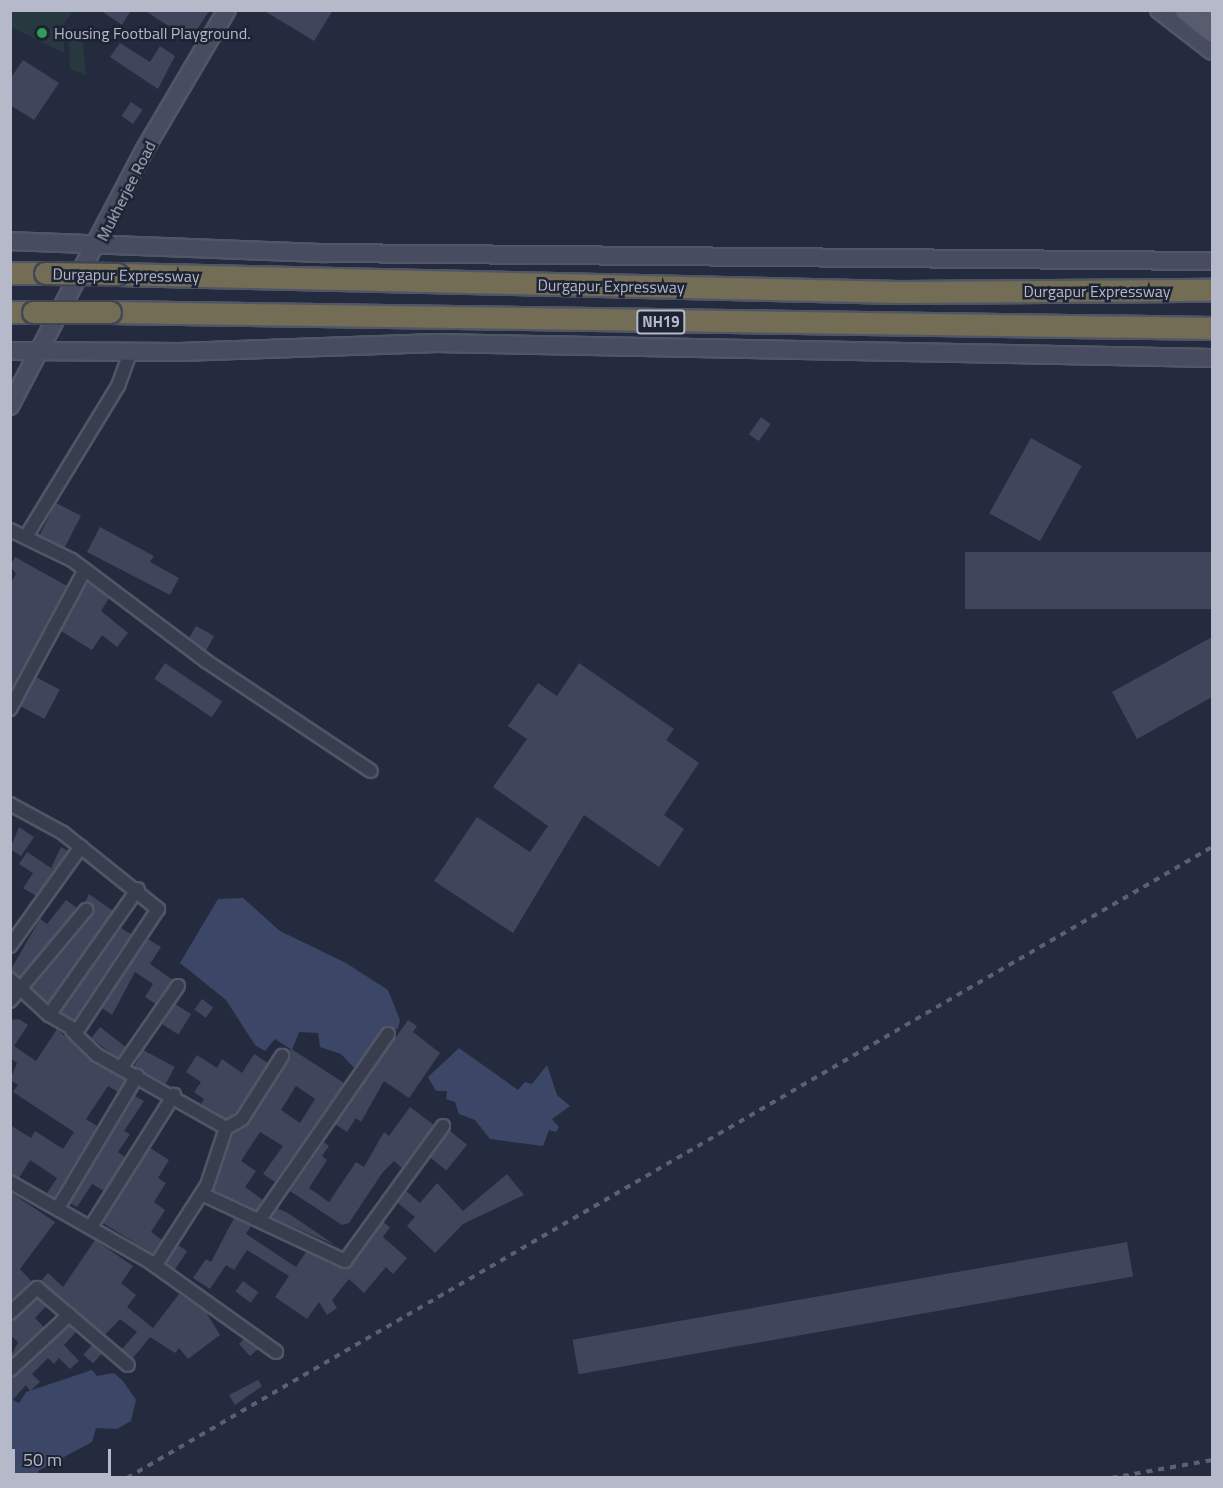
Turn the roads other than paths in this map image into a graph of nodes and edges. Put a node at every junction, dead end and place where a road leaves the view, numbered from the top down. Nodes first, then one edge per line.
1 (227, 10) edge
2 (1159, 10) edge
3 (1184, 10) edge
4 (1212, 33) edge
5 (1212, 51) edge
6 (10, 241) edge
7 (100, 242) junction
8 (1212, 261) edge
9 (10, 273) edge
10 (1212, 290) edge
11 (10, 312) edge
12 (1212, 328) edge
13 (10, 351) edge
14 (40, 353) junction
15 (130, 353) junction
16 (1212, 358) edge
17 (10, 406) edge
18 (10, 530) edge
19 (27, 536) junction
20 (85, 570) junction
21 (10, 709) edge
22 (371, 771) dead end
23 (10, 804) edge
24 (81, 848) junction
25 (138, 889) junction
26 (86, 910) dead end
27 (10, 946) edge
28 (10, 979) edge
29 (178, 986) dead end
30 (20, 988) junction
31 (10, 1000) edge
32 (49, 1015) junction
33 (72, 1031) junction
34 (388, 1034) dead end
35 (282, 1056) dead end
36 (121, 1068) junction
37 (137, 1076) junction
38 (174, 1095) junction
39 (442, 1126) dead end
40 (226, 1128) junction
41 (10, 1182) edge
42 (202, 1194) junction
43 (58, 1208) junction
44 (260, 1219) junction
45 (92, 1225) junction
46 (155, 1266) junction
47 (10, 1313) edge
48 (69, 1315) junction
49 (276, 1352) dead end
50 (128, 1365) dead end
51 (10, 1371) edge

1 - 7 street, Mukherjee Road
2 - 5 street
3 - 4 main road
6 - 7 street
7 - 8 street
7 - 14 street, Mukherjee Road
9 - 10 highway, Durgapur Expressway / NH19, bridge
11 - 12 highway, Durgapur Expressway / NH19, bridge
13 - 14 street
14 - 15 street
14 - 17 street, Mukherjee Road
15 - 16 street
15 - 19 street
18 - 19 street
19 - 20 street
20 - 21 street
20 - 22 street
23 - 24 street
24 - 25 street
24 - 27 street
25 - 32 street
25 - 33 street
26 - 30 street
28 - 30 street
29 - 36 street
30 - 31 street
30 - 32 street
32 - 33 street
33 - 36 street
34 - 44 street
35 - 40 street
36 - 37 street
37 - 38 street
37 - 43 street
38 - 40 street
38 - 45 street
39 - 44 street
40 - 42 street
41 - 43 street
42 - 44 street
42 - 46 street
43 - 45 street
45 - 46 street
46 - 49 street
47 - 48 street
48 - 50 street
48 - 51 street

